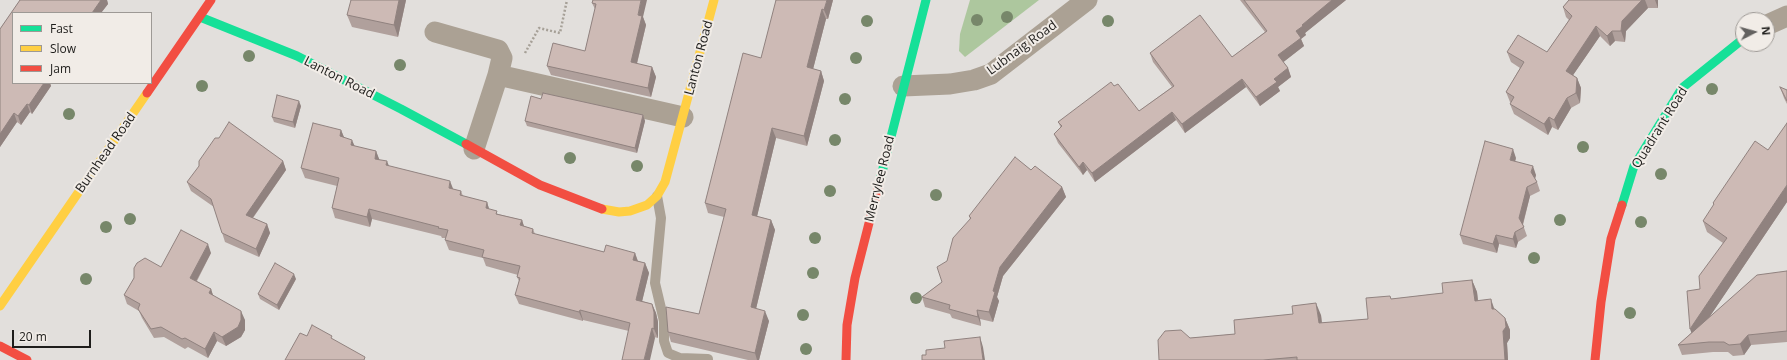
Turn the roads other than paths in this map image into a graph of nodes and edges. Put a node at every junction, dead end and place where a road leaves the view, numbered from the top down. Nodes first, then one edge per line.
1 (211, 0) edge
2 (714, 0) edge
3 (926, 0) edge
4 (1087, 0) edge
5 (1787, 16) edge
6 (200, 17) junction
7 (1775, 21) edge
8 (435, 32) dead end
9 (1735, 45) edge
10 (498, 75) junction
11 (904, 86) junction
12 (683, 116) junction
13 (474, 149) junction
14 (657, 196) junction
15 (0, 306) edge
16 (0, 346) edge
17 (708, 359) edge
18 (27, 360) edge
19 (846, 360) edge
20 (1595, 360) edge

1 - 6 street, Burnhead Road
2 - 12 street, Lanton Road
3 - 11 street, Merrylee Road
4 - 11 street, Lubnaig Road
5 - 7 street
6 - 13 street, Lanton Road
6 - 15 street, Burnhead Road
8 - 10 street
9 - 20 street, Quadrant Road
10 - 12 street
10 - 13 street
11 - 19 street, Merrylee Road
12 - 14 street, Lanton Road
13 - 14 street, Lanton Road
14 - 17 lane
16 - 18 street

